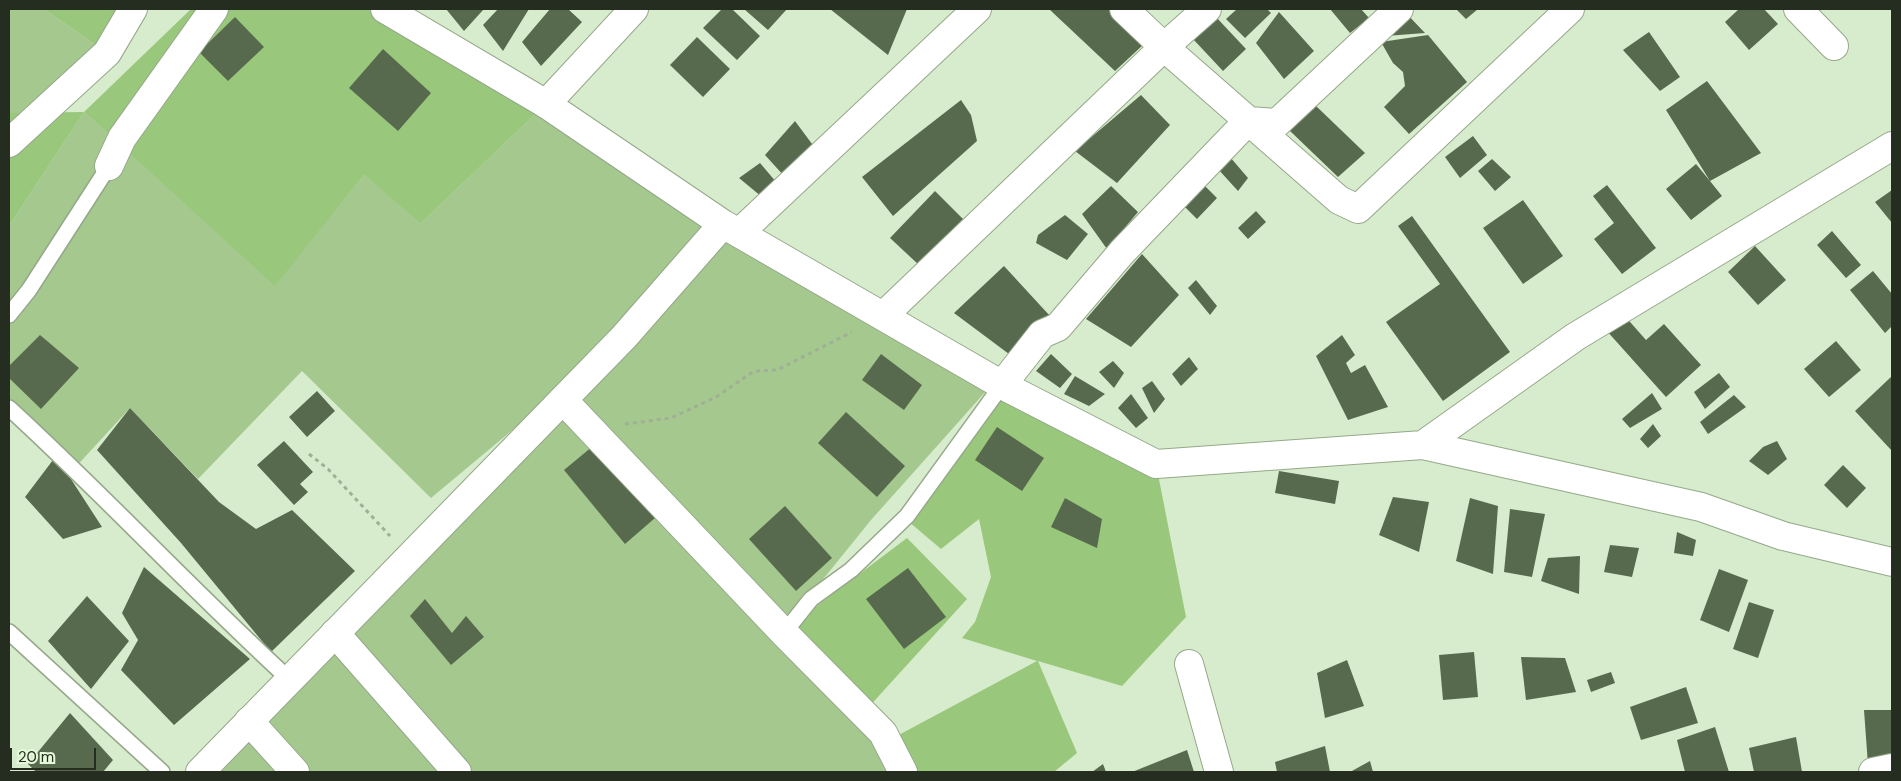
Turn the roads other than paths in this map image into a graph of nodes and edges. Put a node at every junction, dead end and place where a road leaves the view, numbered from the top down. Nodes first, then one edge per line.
1 (133, 9) edge
2 (214, 9) edge
3 (384, 9) edge
4 (634, 9) edge
5 (977, 9) edge
6 (1124, 9) edge
7 (1206, 9) edge
8 (1399, 9) edge
9 (1570, 9) edge
10 (1798, 9) edge
11 (1834, 46) dead end
12 (1164, 47) junction
13 (546, 104) junction
14 (1248, 121) junction
15 (9, 143) edge
16 (1892, 146) edge
17 (109, 166) joint
18 (731, 228) junction
19 (9, 315) edge
20 (882, 316) junction
21 (1002, 385) junction
22 (563, 400) junction
23 (9, 408) edge
24 (1423, 445) junction
25 (1892, 562) edge
26 (9, 632) edge
27 (335, 633) junction
28 (784, 633) junction
29 (1189, 664) dead end
30 (290, 680) junction
31 (249, 721) junction
32 (1892, 768) edge
33 (162, 772) edge
34 (200, 772) edge
35 (295, 772) edge
36 (457, 772) edge
37 (903, 772) edge
38 (1219, 772) edge
39 (1873, 772) edge

1 - 15 street
2 - 17 street
3 - 13 street
4 - 13 street
5 - 18 street
6 - 12 street
7 - 12 street
8 - 14 street
9 - 14 street
10 - 11 street
12 - 14 street
12 - 20 street
13 - 18 street
14 - 21 street
16 - 24 street
17 - 19 lane
18 - 20 street
18 - 22 street
20 - 21 street
21 - 24 street
21 - 28 lane
22 - 27 street
22 - 28 street
23 - 30 lane
24 - 25 street
26 - 33 lane
27 - 30 street
27 - 36 street
28 - 37 street
29 - 38 street
30 - 31 street
31 - 34 street
31 - 35 street
32 - 39 street

